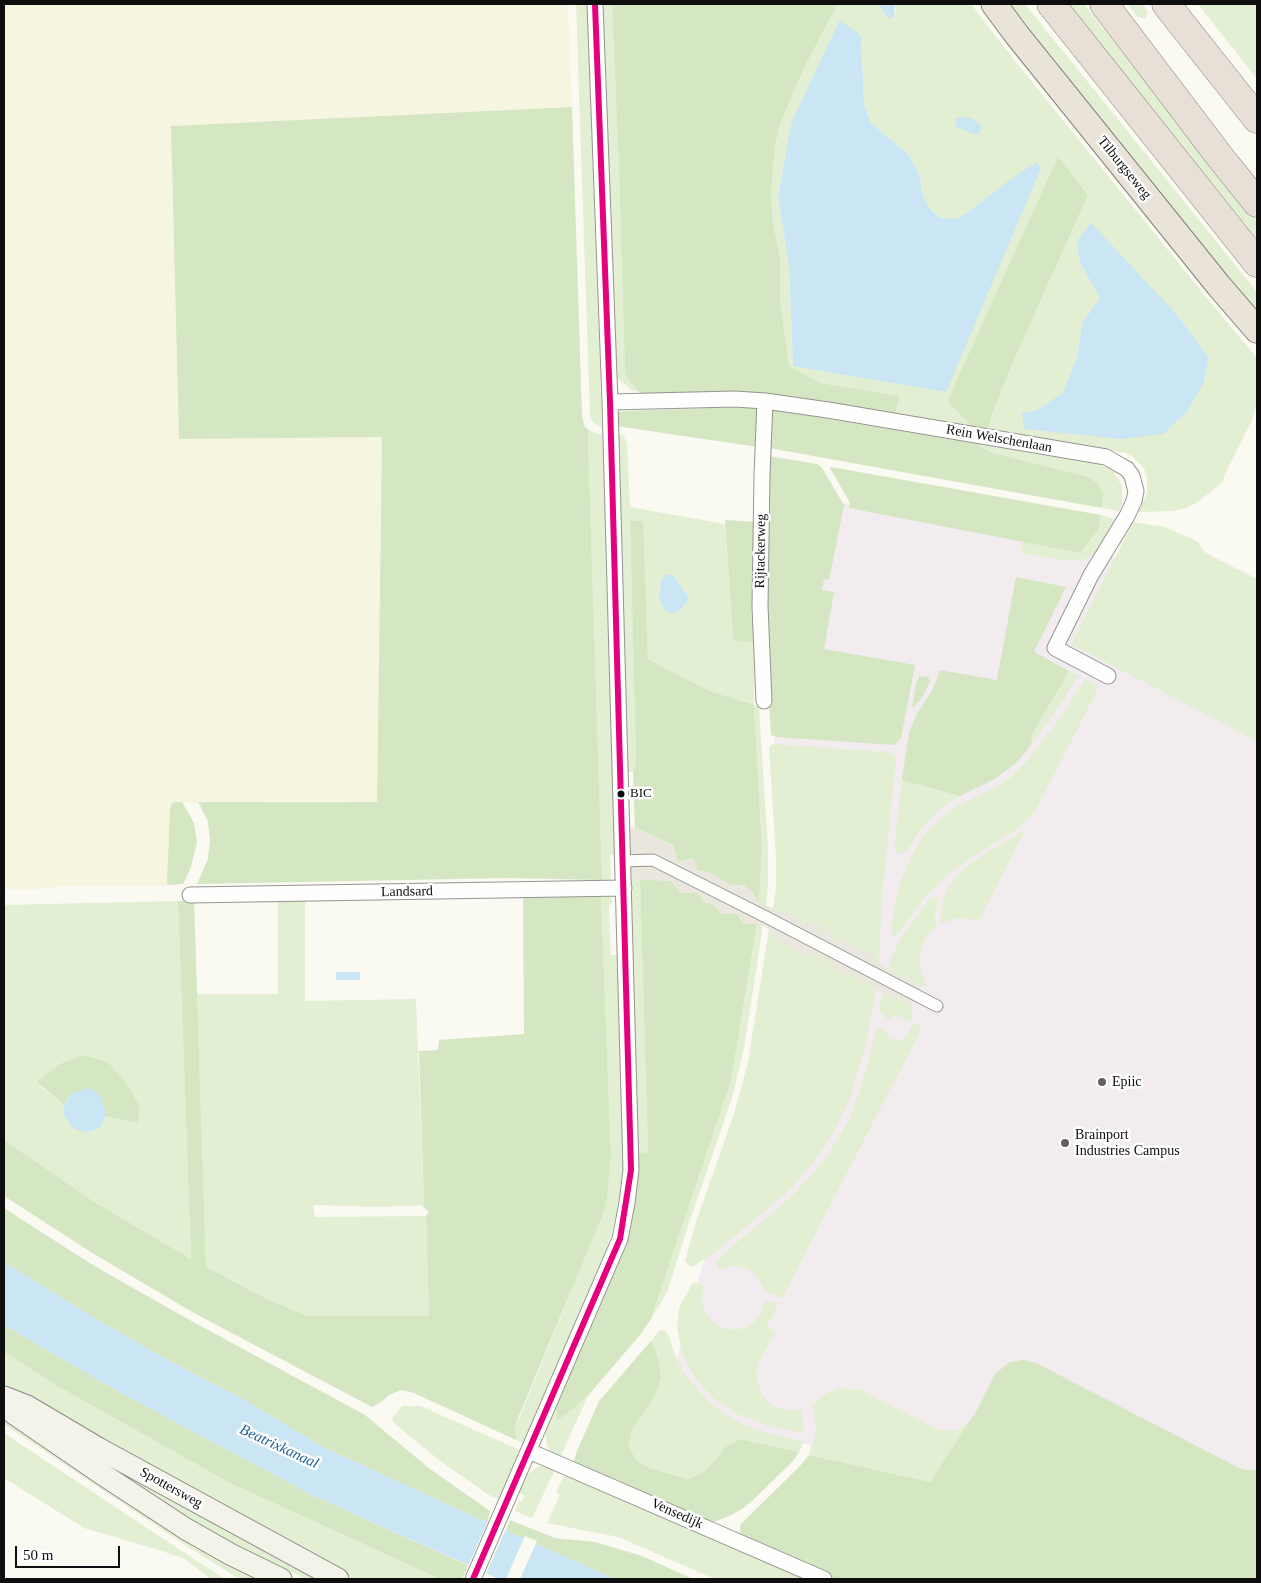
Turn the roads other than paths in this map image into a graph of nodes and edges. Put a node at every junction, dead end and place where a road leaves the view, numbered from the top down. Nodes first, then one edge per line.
1 (595, 4) edge
2 (994, 4) edge
3 (1052, 4) edge
4 (1104, 4) edge
5 (1166, 4) edge
6 (1257, 119) edge
7 (1257, 202) edge
8 (1257, 263) edge
9 (1257, 330) edge
10 (765, 401) junction
11 (610, 402) junction
12 (1108, 676) dead end
13 (764, 701) dead end
14 (623, 861) junction
15 (624, 888) junction
16 (190, 895) dead end
17 (936, 1006) dead end
18 (4, 1397) edge
19 (4, 1405) edge
20 (529, 1450) junction
21 (281, 1579) edge
22 (338, 1579) edge
23 (473, 1579) edge
24 (824, 1579) edge

1 - 11 street
2 - 9 highway, Tilburgseweg
3 - 8 highway
4 - 7 highway
5 - 6 highway
10 - 11 street, Rein Welschenlaan
10 - 12 street, Rein Welschenlaan
10 - 13 street, Rijtackerweg
11 - 14 street
14 - 15 street
14 - 17 street
15 - 16 street, Landsard
15 - 20 street
18 - 22 main road, Spottersweg
19 - 21 main road, Spottersweg
20 - 23 street
20 - 24 street, Vensedijk

